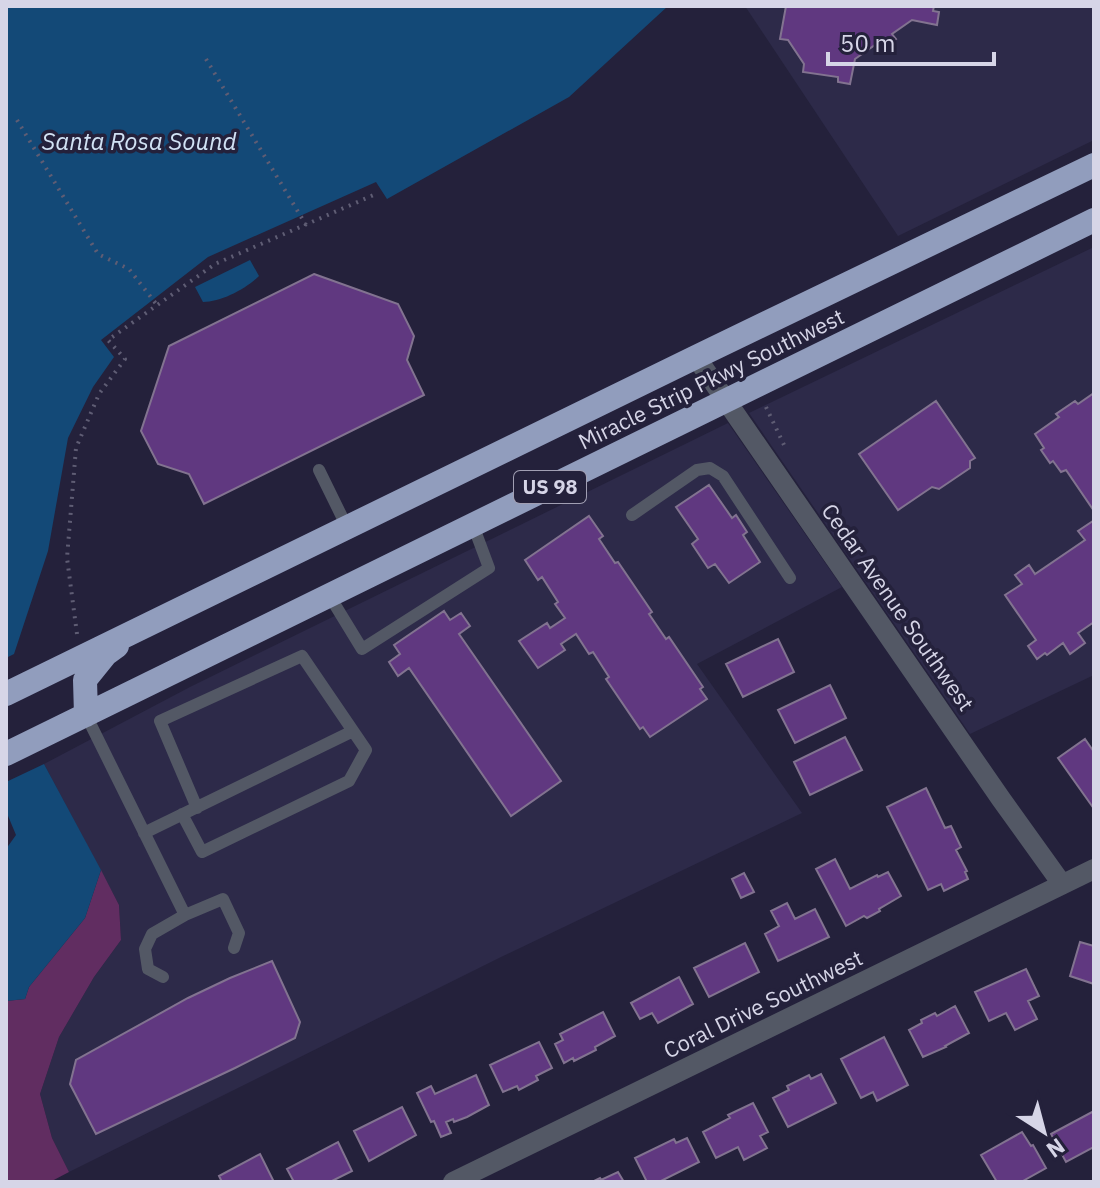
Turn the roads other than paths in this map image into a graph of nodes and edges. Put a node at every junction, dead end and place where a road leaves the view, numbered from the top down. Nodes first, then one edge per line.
1 (1094, 165) edge
2 (1094, 220) edge
3 (696, 357) junction
4 (726, 401) junction
5 (319, 470) dead end
6 (632, 515) dead end
7 (473, 525) junction
8 (347, 527) junction
9 (790, 578) dead end
10 (329, 595) junction
11 (137, 630) junction
12 (6, 694) edge
13 (86, 715) junction
14 (353, 731) junction
15 (6, 754) edge
16 (197, 808) junction
17 (182, 814) junction
18 (144, 833) junction
19 (1094, 869) edge
20 (1062, 884) junction
21 (185, 915) junction
22 (234, 948) dead end
23 (163, 977) dead end
24 (453, 1182) edge

1 - 3 highway, Miracle Strip Pkwy Southwest / US 98
2 - 4 highway, Miracle Strip Pkwy Southwest / US 98
3 - 4 street, Cedar Avenue Southwest
3 - 8 highway, Miracle Strip Pkwy Southwest / US 98
4 - 7 highway, Miracle Strip Pkwy Southwest / US 98
4 - 20 street, Cedar Avenue Southwest
5 - 8 lane
6 - 9 lane
7 - 10 highway, Miracle Strip Pkwy Southwest / US 98
7 - 10 lane
8 - 11 highway, Miracle Strip Pkwy Southwest / US 98
10 - 13 highway, Miracle Strip Pkwy Southwest / US 98
11 - 12 highway, Miracle Strip Pkwy Southwest / US 98
11 - 13 highway
13 - 15 highway, Miracle Strip Pkwy Southwest / US 98
13 - 18 lane
14 - 16 lane
14 - 16 lane
14 - 17 lane
16 - 17 lane
17 - 18 lane
18 - 21 lane
19 - 20 street, Coral Drive Southwest
20 - 24 street, Coral Drive Southwest
21 - 22 lane
21 - 23 lane

